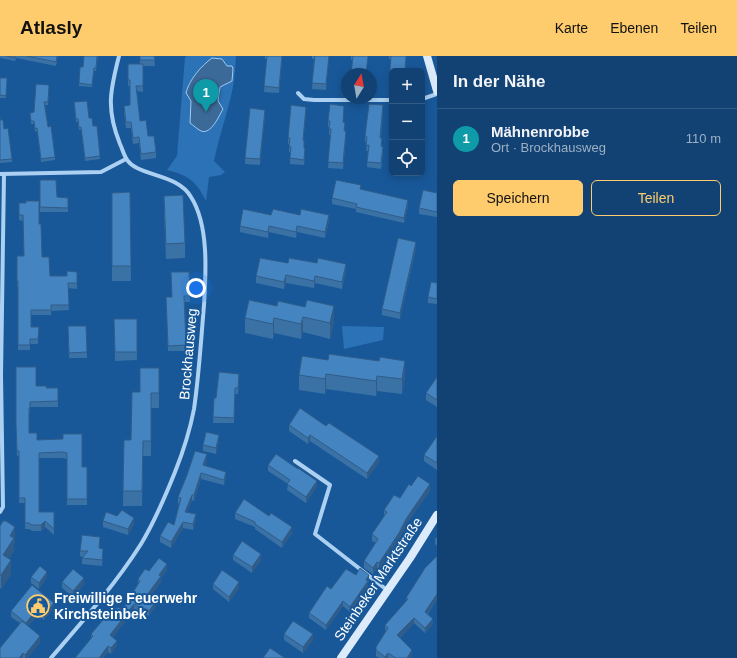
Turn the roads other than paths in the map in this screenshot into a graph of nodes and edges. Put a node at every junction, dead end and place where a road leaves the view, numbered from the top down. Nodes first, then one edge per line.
1 (119, 56) edge
2 (427, 56) edge
3 (298, 93) dead end
4 (437, 93) edge
5 (425, 98) edge
6 (389, 100) edge
7 (126, 159) junction
8 (2, 174) edge
9 (1, 375) edge
10 (295, 461) dead end
11 (0, 512) edge
12 (437, 515) edge
13 (388, 590) junction
14 (50, 658) edge
15 (341, 658) edge

1 - 7 street
2 - 4 street
3 - 6 street
4 - 5 street
7 - 8 street
7 - 14 street, Brockhausweg
8 - 9 street
9 - 11 street
10 - 13 street
12 - 13 street, Steinbeker Marktstraße
13 - 15 street, Steinbeker Marktstraße

